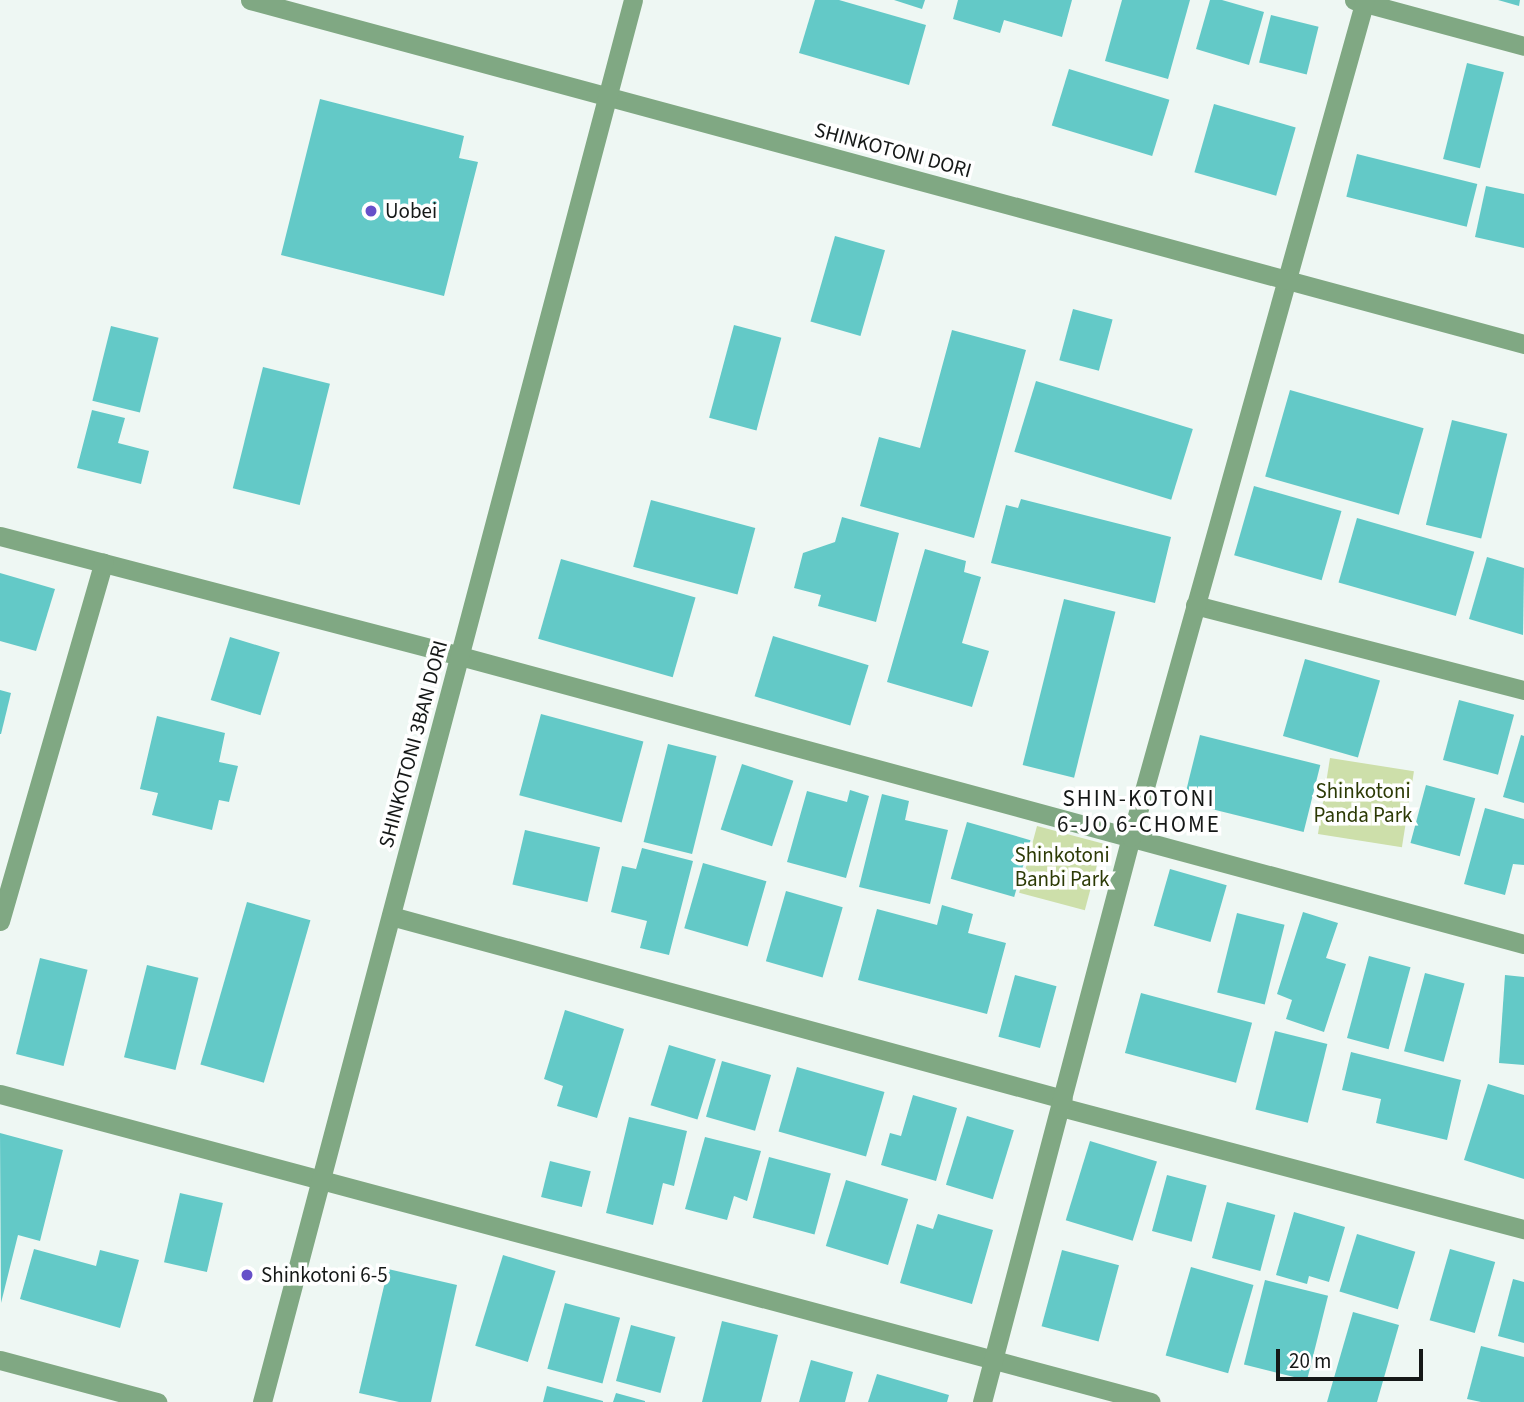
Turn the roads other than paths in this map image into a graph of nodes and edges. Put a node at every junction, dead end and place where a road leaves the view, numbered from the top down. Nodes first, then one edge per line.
1 (250, 0) edge
2 (633, 0) edge
3 (1361, 1) edge
4 (1524, 46) edge
5 (608, 97) junction
6 (1286, 280) junction
7 (1524, 344) edge
8 (0, 536) edge
9 (103, 563) junction
10 (1195, 605) junction
11 (460, 656) junction
12 (1524, 690) edge
13 (1131, 836) junction
14 (390, 916) junction
15 (0, 921) edge
16 (1524, 944) edge
17 (0, 1094) edge
18 (1062, 1103) junction
19 (320, 1181) junction
20 (1524, 1229) edge
21 (0, 1360) edge
22 (994, 1360) junction
23 (157, 1402) edge
24 (262, 1402) edge
25 (982, 1402) edge
26 (1151, 1402) edge

1 - 5 street, SHINKOTONI DORI
2 - 5 street, SHINKOTONI 3BAN DORI
3 - 4 street
3 - 6 street
5 - 6 street, SHINKOTONI DORI
5 - 11 street, SHINKOTONI 3BAN DORI
6 - 7 street, SHINKOTONI DORI
6 - 10 street
8 - 9 street
9 - 11 street
9 - 15 street
10 - 12 street
10 - 13 street
11 - 13 street
11 - 14 street, SHINKOTONI 3BAN DORI
13 - 16 street
13 - 18 street
14 - 18 street
14 - 19 street, SHINKOTONI 3BAN DORI
17 - 19 street
18 - 20 street
18 - 22 street
19 - 22 street
19 - 24 street, SHINKOTONI 3BAN DORI
21 - 23 street
22 - 25 street
22 - 26 street

